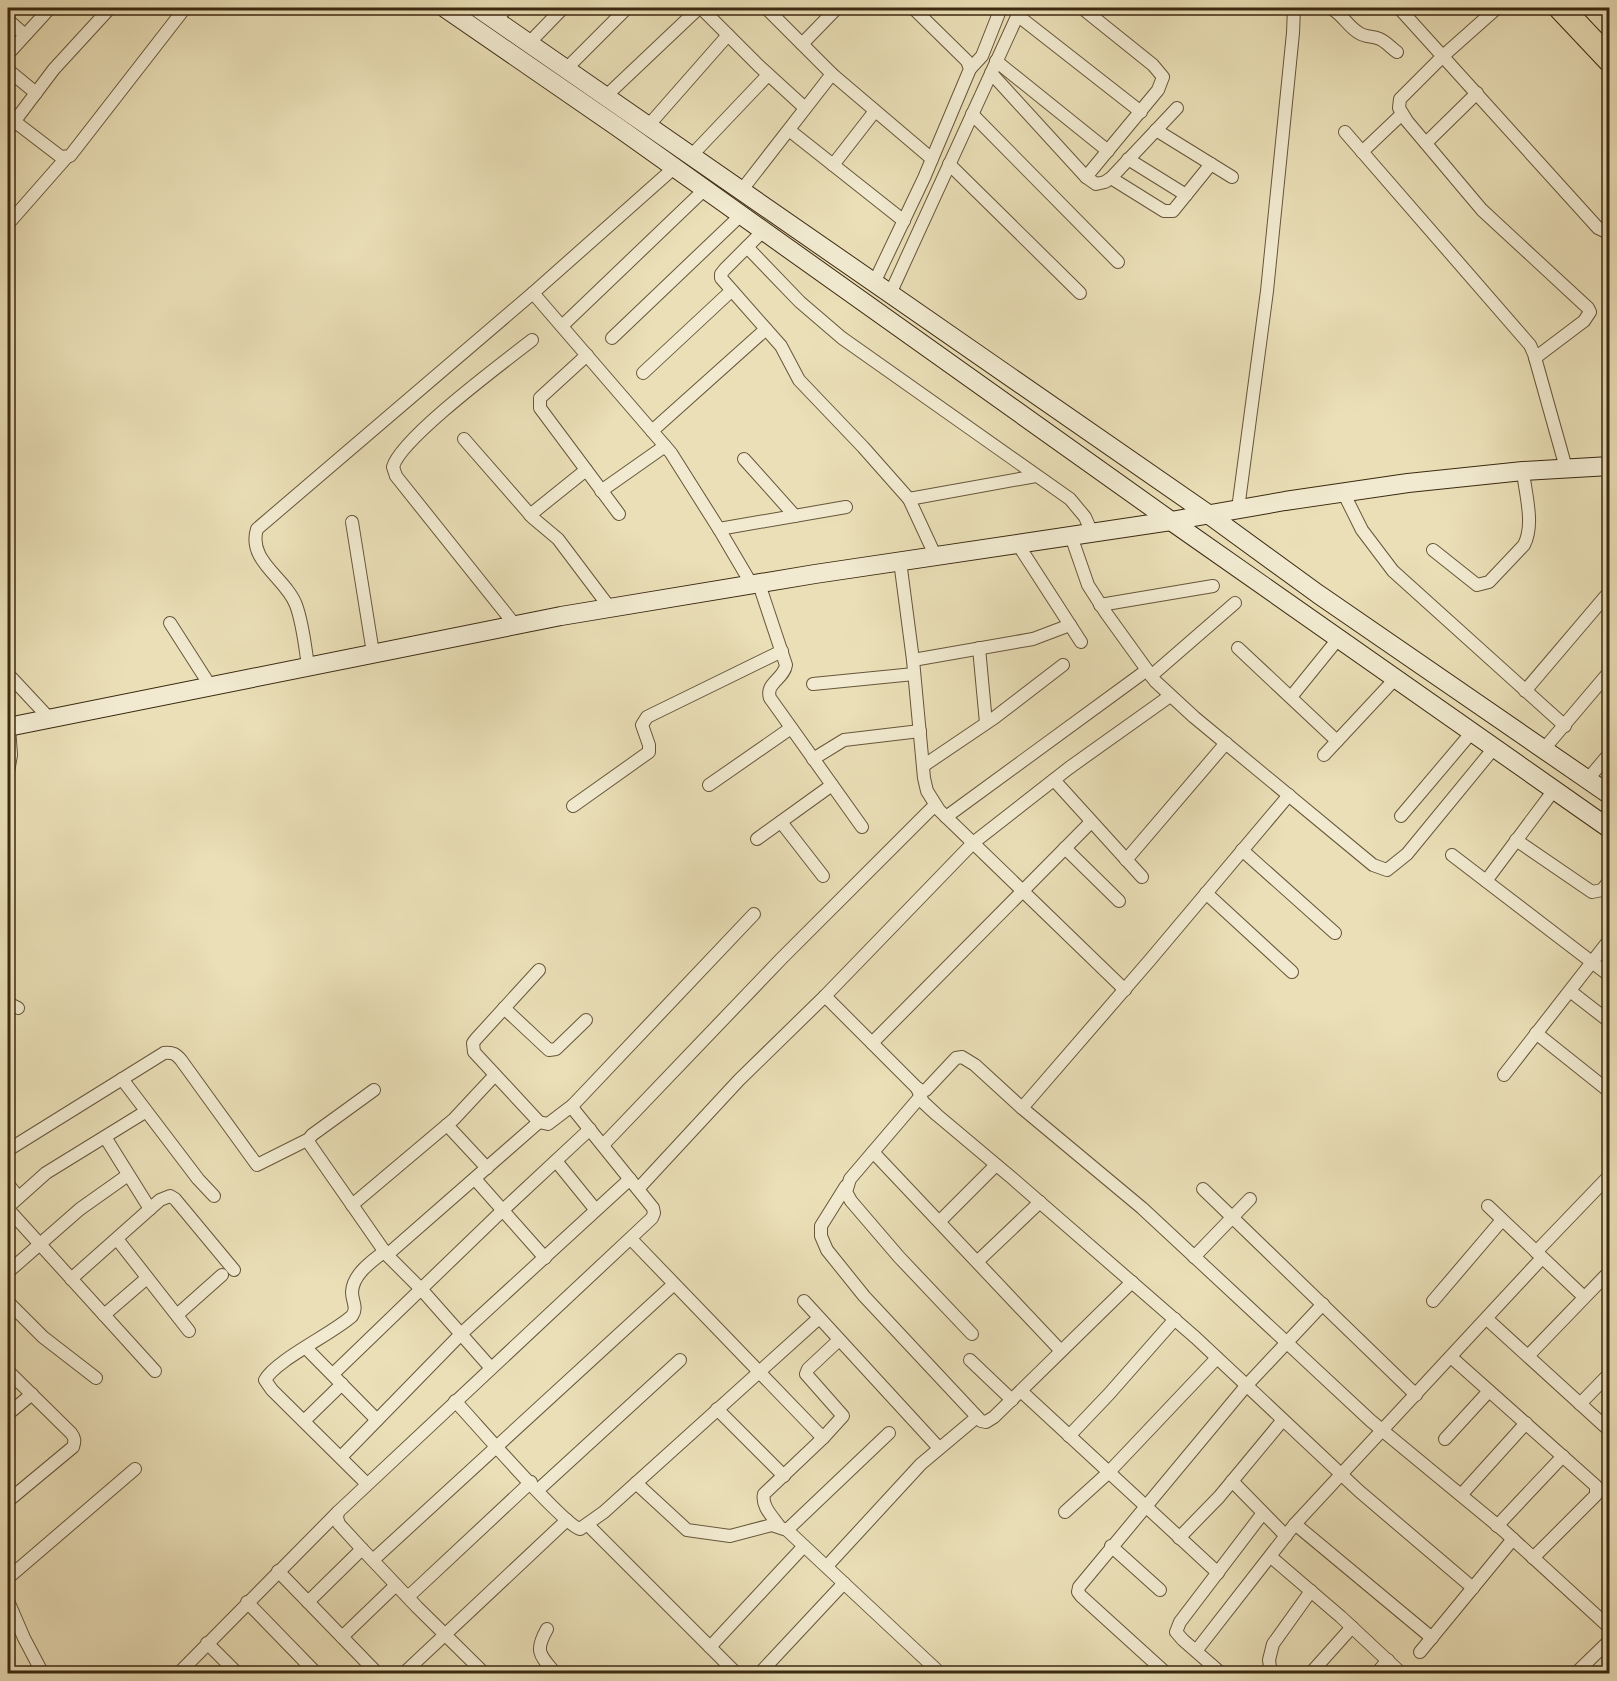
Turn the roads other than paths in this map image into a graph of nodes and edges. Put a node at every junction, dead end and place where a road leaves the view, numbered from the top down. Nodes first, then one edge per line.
1 (50, 8) edge
2 (110, 8) edge
3 (185, 8) edge
4 (445, 8) edge
5 (478, 8) edge
6 (563, 8) edge
7 (627, 8) edge
8 (700, 8) edge
9 (765, 8) edge
10 (835, 8) edge
11 (913, 8) edge
12 (1001, 8) edge
13 (1082, 8) edge
14 (1294, 8) edge
15 (1330, 8) edge
16 (1399, 8) edge
17 (1497, 8) edge
18 (1562, 8) edge
19 (1019, 11) edge
20 (501, 14) edge
21 (8, 20) edge
22 (25, 35) junction
23 (728, 35) junction
24 (529, 43) junction
25 (802, 44) junction
26 (1397, 52) dead end
27 (8, 54) edge
28 (1443, 56) junction
29 (1610, 60) edge
30 (993, 67) junction
31 (566, 69) junction
32 (970, 69) junction
33 (8, 70) edge
34 (832, 74) junction
35 (768, 75) junction
36 (36, 93) junction
37 (1477, 93) junction
38 (605, 96) junction
39 (805, 108) junction
40 (1177, 108) dead end
41 (875, 111) junction
42 (1141, 112) junction
43 (972, 114) junction
44 (1402, 114) junction
45 (11, 125) edge
46 (648, 126) junction
47 (789, 130) junction
48 (1156, 130) junction
49 (1345, 132) dead end
50 (1426, 143) junction
51 (1108, 151) junction
52 (1362, 152) junction
53 (691, 156) junction
54 (66, 158) junction
55 (932, 159) junction
56 (1128, 159) junction
57 (949, 164) junction
58 (1211, 164) junction
59 (833, 165) junction
60 (675, 168) junction
61 (1086, 177) junction
62 (1232, 177) dead end
63 (1111, 178) junction
64 (705, 189) junction
65 (741, 191) junction
66 (1186, 195) junction
67 (741, 215) junction
68 (904, 221) junction
69 (8, 224) edge
70 (1610, 230) edge
71 (763, 231) junction
72 (747, 247) junction
73 (1118, 262) dead end
74 (873, 283) junction
75 (731, 291) junction
76 (533, 293) junction
77 (1080, 293) dead end
78 (890, 294) junction
79 (562, 326) junction
80 (766, 329) junction
81 (612, 338) dead end
82 (531, 340) dead end
83 (587, 355) junction
84 (1535, 358) junction
85 (643, 373) dead end
86 (652, 431) junction
87 (465, 439) dead end
88 (665, 446) junction
89 (744, 459) dead end
90 (1610, 466) edge
91 (1566, 468) junction
92 (586, 470) junction
93 (1523, 471) junction
94 (1036, 476) junction
95 (601, 491) junction
96 (1343, 492) junction
97 (909, 499) junction
98 (846, 507) dead end
99 (1238, 509) junction
100 (619, 514) dead end
101 (530, 515) junction
102 (1204, 515) junction
103 (795, 516) junction
104 (1176, 520) junction
105 (352, 522) dead end
106 (719, 529) junction
107 (1092, 533) junction
108 (1071, 536) junction
109 (1017, 543) junction
110 (1433, 550) dead end
111 (936, 555) junction
112 (900, 561) junction
113 (755, 585) junction
114 (1213, 586) dead end
115 (1610, 591) edge
116 (1235, 603) dead end
117 (1101, 605) junction
118 (610, 608) junction
119 (170, 623) dead end
120 (1070, 625) junction
121 (515, 626) junction
122 (1338, 639) junction
123 (1081, 642) dead end
124 (979, 648) junction
125 (1238, 648) dead end
126 (782, 651) junction
127 (373, 653) junction
128 (913, 660) junction
129 (1064, 665) dead end
130 (308, 666) junction
131 (1610, 671) edge
132 (1149, 673) junction
133 (8, 674) edge
134 (914, 674) junction
135 (1395, 679) junction
136 (813, 684) dead end
137 (211, 687) junction
138 (1525, 691) junction
139 (1170, 696) junction
140 (1291, 697) junction
141 (50, 718) junction
142 (986, 723) junction
143 (1564, 726) junction
144 (8, 727) edge
145 (791, 728) junction
146 (920, 731) junction
147 (1472, 732) junction
148 (1337, 741) junction
149 (1226, 743) junction
150 (1494, 748) junction
151 (1543, 750) junction
152 (1610, 753) edge
153 (1324, 755) dead end
154 (813, 759) junction
155 (923, 766) junction
156 (8, 772) edge
157 (1054, 780) junction
158 (1588, 780) junction
159 (709, 785) dead end
160 (832, 785) junction
161 (1554, 790) junction
162 (1288, 795) junction
163 (1610, 795) edge
164 (935, 805) junction
165 (573, 806) dead end
166 (1401, 816) dead end
167 (946, 817) junction
168 (781, 822) junction
169 (1091, 822) junction
170 (862, 827) dead end
171 (1610, 830) edge
172 (757, 839) dead end
173 (1516, 840) junction
174 (973, 843) junction
175 (1065, 848) junction
176 (1242, 850) junction
177 (1452, 855) dead end
178 (1126, 860) junction
179 (823, 876) dead end
180 (1142, 877) dead end
181 (1610, 880) edge
182 (1486, 881) junction
183 (1022, 892) junction
184 (1206, 894) junction
185 (1119, 901) dead end
186 (754, 914) dead end
187 (1335, 933) dead end
188 (1610, 939) edge
189 (1592, 962) junction
190 (539, 970) dead end
191 (1292, 972) dead end
192 (1610, 976) edge
193 (1125, 990) junction
194 (1570, 991) junction
195 (825, 996) junction
196 (504, 1008) junction
197 (586, 1020) dead end
198 (1610, 1022) edge
199 (1536, 1033) junction
200 (872, 1043) junction
201 (495, 1075) junction
202 (1504, 1075) dead end
203 (122, 1079) junction
204 (374, 1090) dead end
205 (1610, 1092) edge
206 (918, 1093) junction
207 (573, 1105) junction
208 (1022, 1108) junction
209 (145, 1112) junction
210 (539, 1122) junction
211 (447, 1125) junction
212 (590, 1129) junction
213 (105, 1137) junction
214 (309, 1139) junction
215 (603, 1145) junction
216 (8, 1150) edge
217 (873, 1152) junction
218 (556, 1161) junction
219 (996, 1165) junction
220 (487, 1167) junction
221 (128, 1175) junction
222 (1610, 1175) edge
223 (475, 1179) junction
224 (8, 1184) edge
225 (634, 1184) junction
226 (846, 1186) junction
227 (1203, 1189) dead end
228 (214, 1196) dead end
229 (18, 1197) junction
230 (1250, 1199) dead end
231 (1040, 1202) junction
232 (352, 1205) junction
233 (1488, 1206) dead end
234 (8, 1208) edge
235 (150, 1209) junction
236 (596, 1209) junction
237 (503, 1210) junction
238 (1232, 1217) junction
239 (1502, 1220) junction
240 (940, 1221) junction
241 (117, 1239) junction
242 (631, 1239) junction
243 (40, 1245) junction
244 (386, 1253) junction
245 (1539, 1255) junction
246 (1194, 1257) junction
247 (545, 1258) junction
248 (978, 1261) junction
249 (234, 1270) dead end
250 (1610, 1271) edge
251 (8, 1272) edge
252 (222, 1275) dead end
253 (147, 1278) junction
254 (71, 1279) junction
255 (1132, 1282) junction
256 (674, 1284) junction
257 (421, 1289) junction
258 (1584, 1298) junction
259 (804, 1301) dead end
260 (1433, 1301) dead end
261 (8, 1302) edge
262 (1323, 1304) junction
263 (104, 1315) junction
264 (177, 1315) junction
265 (819, 1318) junction
266 (1175, 1319) junction
267 (1487, 1319) junction
268 (189, 1331) dead end
269 (461, 1334) junction
270 (972, 1334) dead end
271 (839, 1340) junction
272 (1287, 1344) junction
273 (306, 1348) junction
274 (1061, 1351) junction
275 (1528, 1356) junction
276 (1451, 1357) junction
277 (1217, 1358) junction
278 (680, 1360) dead end
279 (970, 1360) dead end
280 (491, 1368) junction
281 (8, 1371) edge
282 (155, 1371) dead end
283 (758, 1372) junction
284 (1610, 1373) edge
285 (96, 1378) dead end
286 (338, 1379) junction
287 (1246, 1386) junction
288 (1489, 1390) junction
289 (32, 1394) junction
290 (1017, 1395) junction
291 (1416, 1395) junction
292 (455, 1401) junction
293 (1580, 1404) junction
294 (717, 1409) junction
295 (8, 1414) edge
296 (976, 1417) junction
297 (377, 1420) junction
298 (304, 1421) junction
299 (1282, 1421) junction
300 (1526, 1423) junction
301 (1382, 1430) junction
302 (1610, 1431) edge
303 (889, 1433) dead end
304 (1069, 1436) junction
305 (822, 1438) junction
306 (1445, 1439) dead end
307 (497, 1445) junction
308 (939, 1448) junction
309 (1563, 1456) junction
310 (340, 1457) junction
311 (135, 1469) dead end
312 (1108, 1473) junction
313 (1341, 1475) junction
314 (784, 1476) junction
315 (1232, 1481) junction
316 (636, 1483) junction
317 (367, 1484) junction
318 (534, 1486) junction
319 (1461, 1496) junction
320 (8, 1501) edge
321 (1146, 1505) junction
322 (338, 1512) junction
323 (1065, 1512) dead end
324 (1263, 1513) junction
325 (567, 1520) junction
326 (1295, 1524) junction
327 (588, 1525) junction
328 (1497, 1526) junction
329 (783, 1528) junction
330 (1286, 1536) junction
331 (1179, 1538) junction
332 (1513, 1539) junction
333 (804, 1546) junction
334 (1112, 1546) junction
335 (362, 1549) junction
336 (1270, 1557) junction
337 (1533, 1558) junction
338 (373, 1560) junction
339 (826, 1566) junction
340 (279, 1570) junction
341 (1218, 1573) junction
342 (8, 1578) edge
343 (844, 1583) junction
344 (396, 1585) junction
345 (1473, 1588) junction
346 (1160, 1590) dead end
347 (1311, 1591) junction
348 (408, 1597) junction
349 (8, 1601) edge
350 (247, 1602) junction
351 (308, 1602) junction
352 (1352, 1627) junction
353 (1610, 1628) edge
354 (547, 1629) dead end
355 (445, 1634) junction
356 (342, 1637) junction
357 (1432, 1638) junction
358 (1610, 1640) edge
359 (207, 1643) junction
360 (710, 1647) junction
361 (1196, 1651) junction
362 (1420, 1652) dead end
363 (1388, 1660) junction
364 (312, 1672) edge
365 (43, 1674) edge
366 (178, 1674) edge
367 (238, 1674) edge
368 (378, 1674) edge
369 (403, 1674) edge
370 (485, 1674) edge
371 (556, 1674) edge
372 (736, 1674) edge
373 (759, 1674) edge
374 (941, 1674) edge
375 (1167, 1674) edge
376 (1222, 1674) edge
377 (1271, 1674) edge
378 (1310, 1674) edge
379 (1376, 1674) edge
380 (1402, 1674) edge
381 (1575, 1674) edge

1 - 22 street
2 - 36 street
3 - 54 street
4 - 60 street
5 - 20 street
6 - 24 street
7 - 31 street
8 - 23 street
8 - 38 street
9 - 25 street
10 - 25 street
11 - 32 street
12 - 32 street
13 - 42 street
14 - 99 street
15 - 26 street
16 - 28 street
17 - 28 street
18 - 29 highway
19 - 30 street
19 - 42 street
20 - 24 street
21 - 22 street
22 - 27 street
23 - 35 street
23 - 46 street
24 - 31 street
25 - 34 street
28 - 37 street
28 - 44 street
30 - 43 street
30 - 51 street
30 - 61 street
31 - 38 street
32 - 55 street
33 - 36 street
34 - 39 street
34 - 41 street
35 - 39 street
35 - 53 street
36 - 45 street
37 - 50 street
37 - 70 street
38 - 46 street
39 - 47 street
40 - 48 street
41 - 55 street
41 - 59 street
42 - 51 street
43 - 57 street
43 - 73 street
44 - 50 street
44 - 52 street
45 - 54 street
46 - 53 street
47 - 59 street
47 - 65 street
48 - 56 street
48 - 58 street
49 - 52 street
50 - 84 street
51 - 61 street
52 - 84 street
53 - 65 street
54 - 69 street
55 - 68 street
56 - 63 street
56 - 66 street
57 - 77 street
57 - 78 street
58 - 62 street
58 - 66 street
59 - 68 street
60 - 64 street
60 - 76 street
61 - 63 street
63 - 66 street
64 - 67 street
64 - 79 street
65 - 74 street
67 - 71 street
67 - 81 street
68 - 74 street
71 - 72 street
71 - 104 street
72 - 75 street
72 - 94 street
74 - 78 street
75 - 80 street
75 - 85 street
76 - 79 street
76 - 130 street
78 - 102 street
79 - 83 street
80 - 86 street
80 - 97 street
82 - 121 street
83 - 86 street
83 - 92 street
84 - 91 street
86 - 88 street
87 - 101 street
88 - 95 street
88 - 106 street
89 - 103 street
90 - 91 street
91 - 93 street
92 - 95 street
92 - 101 street
93 - 96 street
93 - 110 street
94 - 97 street
94 - 107 street
95 - 100 street
96 - 99 street
96 - 138 street
97 - 111 street
98 - 103 street
99 - 102 street
101 - 118 street
102 - 104 street
102 - 151 street
103 - 106 street
104 - 107 street
104 - 122 street
105 - 127 street
106 - 113 street
107 - 108 street
108 - 109 street
108 - 117 street
109 - 111 street
109 - 120 street
111 - 112 street
112 - 113 street
112 - 128 street
113 - 118 street
113 - 126 street
114 - 117 street
115 - 138 street
116 - 132 street
117 - 132 street
118 - 121 street
119 - 137 street
120 - 123 street
120 - 124 street
121 - 127 street
122 - 135 street
122 - 140 street
124 - 128 street
124 - 142 street
125 - 140 street
126 - 145 street
126 - 165 street
127 - 130 street
128 - 134 street
129 - 142 street
130 - 137 street
131 - 143 street
132 - 139 street
132 - 167 street
133 - 141 street
134 - 136 street
134 - 146 street
135 - 147 street
135 - 148 street
137 - 141 street
138 - 143 street
139 - 149 street
139 - 157 street
140 - 148 street
141 - 144 street
142 - 155 street
143 - 151 street
144 - 156 street
145 - 154 street
145 - 159 street
146 - 154 street
146 - 155 street
147 - 150 street
147 - 166 street
148 - 153 street
149 - 162 street
149 - 178 street
150 - 161 street
150 - 162 street
151 - 158 street
152 - 158 street
154 - 160 street
155 - 164 street
157 - 169 street
157 - 174 street
158 - 163 street
160 - 168 street
160 - 170 street
161 - 171 street
161 - 173 street
162 - 176 street
164 - 167 street
164 - 215 street
167 - 174 street
168 - 172 street
168 - 179 street
169 - 175 street
169 - 178 street
173 - 181 street
173 - 182 street
174 - 183 street
174 - 195 street
175 - 183 street
175 - 185 street
176 - 184 street
176 - 187 street
177 - 182 street
178 - 180 street
182 - 189 street
183 - 193 street
183 - 200 street
184 - 191 street
184 - 193 street
186 - 207 street
188 - 189 street
189 - 192 street
189 - 194 street
190 - 196 street
193 - 208 street
194 - 198 street
194 - 199 street
195 - 200 street
195 - 225 street
196 - 197 street
196 - 201 street
199 - 202 street
199 - 205 street
200 - 206 street
201 - 210 street
201 - 211 street
203 - 209 street
203 - 214 street
203 - 216 street
204 - 214 street
206 - 208 street
206 - 217 street
206 - 219 street
207 - 210 street
207 - 212 street
208 - 246 street
209 - 213 street
209 - 228 street
210 - 220 street
211 - 220 street
211 - 232 street
212 - 215 street
212 - 218 street
213 - 221 street
213 - 229 street
214 - 232 street
215 - 225 street
217 - 226 street
217 - 240 street
218 - 236 street
218 - 237 street
219 - 231 street
219 - 240 street
220 - 223 street
221 - 235 street
221 - 243 street
222 - 245 street
223 - 237 street
223 - 244 street
224 - 229 street
225 - 236 street
225 - 242 street
226 - 270 street
226 - 296 street
227 - 238 street
229 - 234 street
230 - 238 street
231 - 248 street
231 - 255 street
232 - 244 street
233 - 239 street
234 - 243 street
235 - 241 street
235 - 249 street
236 - 247 street
237 - 247 street
237 - 257 street
238 - 246 street
238 - 262 street
239 - 245 street
239 - 260 street
240 - 248 street
241 - 253 street
241 - 254 street
242 - 256 street
242 - 280 street
243 - 251 street
243 - 254 street
244 - 257 street
244 - 273 street
245 - 258 street
245 - 267 street
246 - 272 street
247 - 269 street
248 - 274 street
250 - 258 street
252 - 264 street
253 - 263 street
253 - 264 street
254 - 263 street
255 - 266 street
255 - 274 street
256 - 283 street
256 - 307 street
257 - 269 street
257 - 286 street
258 - 275 street
259 - 265 street
261 - 285 street
262 - 272 street
262 - 291 street
263 - 282 street
264 - 268 street
265 - 271 street
265 - 283 street
266 - 277 street
266 - 304 street
267 - 275 street
267 - 276 street
269 - 280 street
269 - 297 street
271 - 305 street
271 - 308 street
272 - 287 street
272 - 301 street
273 - 286 street
273 - 298 street
274 - 290 street
275 - 293 street
276 - 288 street
276 - 291 street
277 - 287 street
277 - 312 street
278 - 318 street
279 - 290 street
280 - 292 street
281 - 289 street
283 - 294 street
283 - 305 street
284 - 293 street
286 - 297 street
286 - 298 street
287 - 299 street
287 - 321 street
288 - 300 street
288 - 306 street
289 - 295 street
289 - 320 street
290 - 296 street
290 - 304 street
291 - 301 street
292 - 307 street
292 - 317 street
293 - 302 street
294 - 314 street
294 - 316 street
296 - 308 street
297 - 310 street
298 - 310 street
299 - 313 street
299 - 315 street
300 - 309 street
300 - 319 street
301 - 313 street
301 - 319 street
303 - 329 street
304 - 312 street
305 - 314 street
307 - 318 street
307 - 338 street
308 - 339 street
309 - 328 street
309 - 337 street
310 - 317 street
311 - 342 street
312 - 321 street
312 - 323 street
313 - 326 street
313 - 345 street
314 - 329 street
315 - 324 street
315 - 331 street
316 - 327 street
316 - 329 street
317 - 322 street
318 - 325 street
318 - 348 street
319 - 328 street
321 - 331 street
321 - 334 street
322 - 335 street
322 - 340 street
324 - 330 street
324 - 341 street
325 - 327 street
325 - 355 street
326 - 330 street
326 - 357 street
327 - 360 street
328 - 332 street
329 - 333 street
330 - 336 street
331 - 341 street
332 - 337 street
332 - 345 street
333 - 339 street
333 - 360 street
334 - 346 street
334 - 375 street
335 - 338 street
335 - 351 street
336 - 347 street
336 - 361 street
337 - 353 street
338 - 344 street
339 - 343 street
340 - 350 street
340 - 351 street
341 - 361 street
343 - 373 street
343 - 374 street
344 - 348 street
344 - 356 street
345 - 357 street
347 - 352 street
347 - 377 street
348 - 355 street
349 - 365 street
350 - 359 street
350 - 364 street
351 - 356 street
352 - 363 street
352 - 378 street
354 - 371 street
355 - 369 street
355 - 370 street
356 - 368 street
357 - 362 street
358 - 381 street
359 - 366 street
359 - 367 street
360 - 372 street
361 - 376 street
363 - 379 street
363 - 380 street

